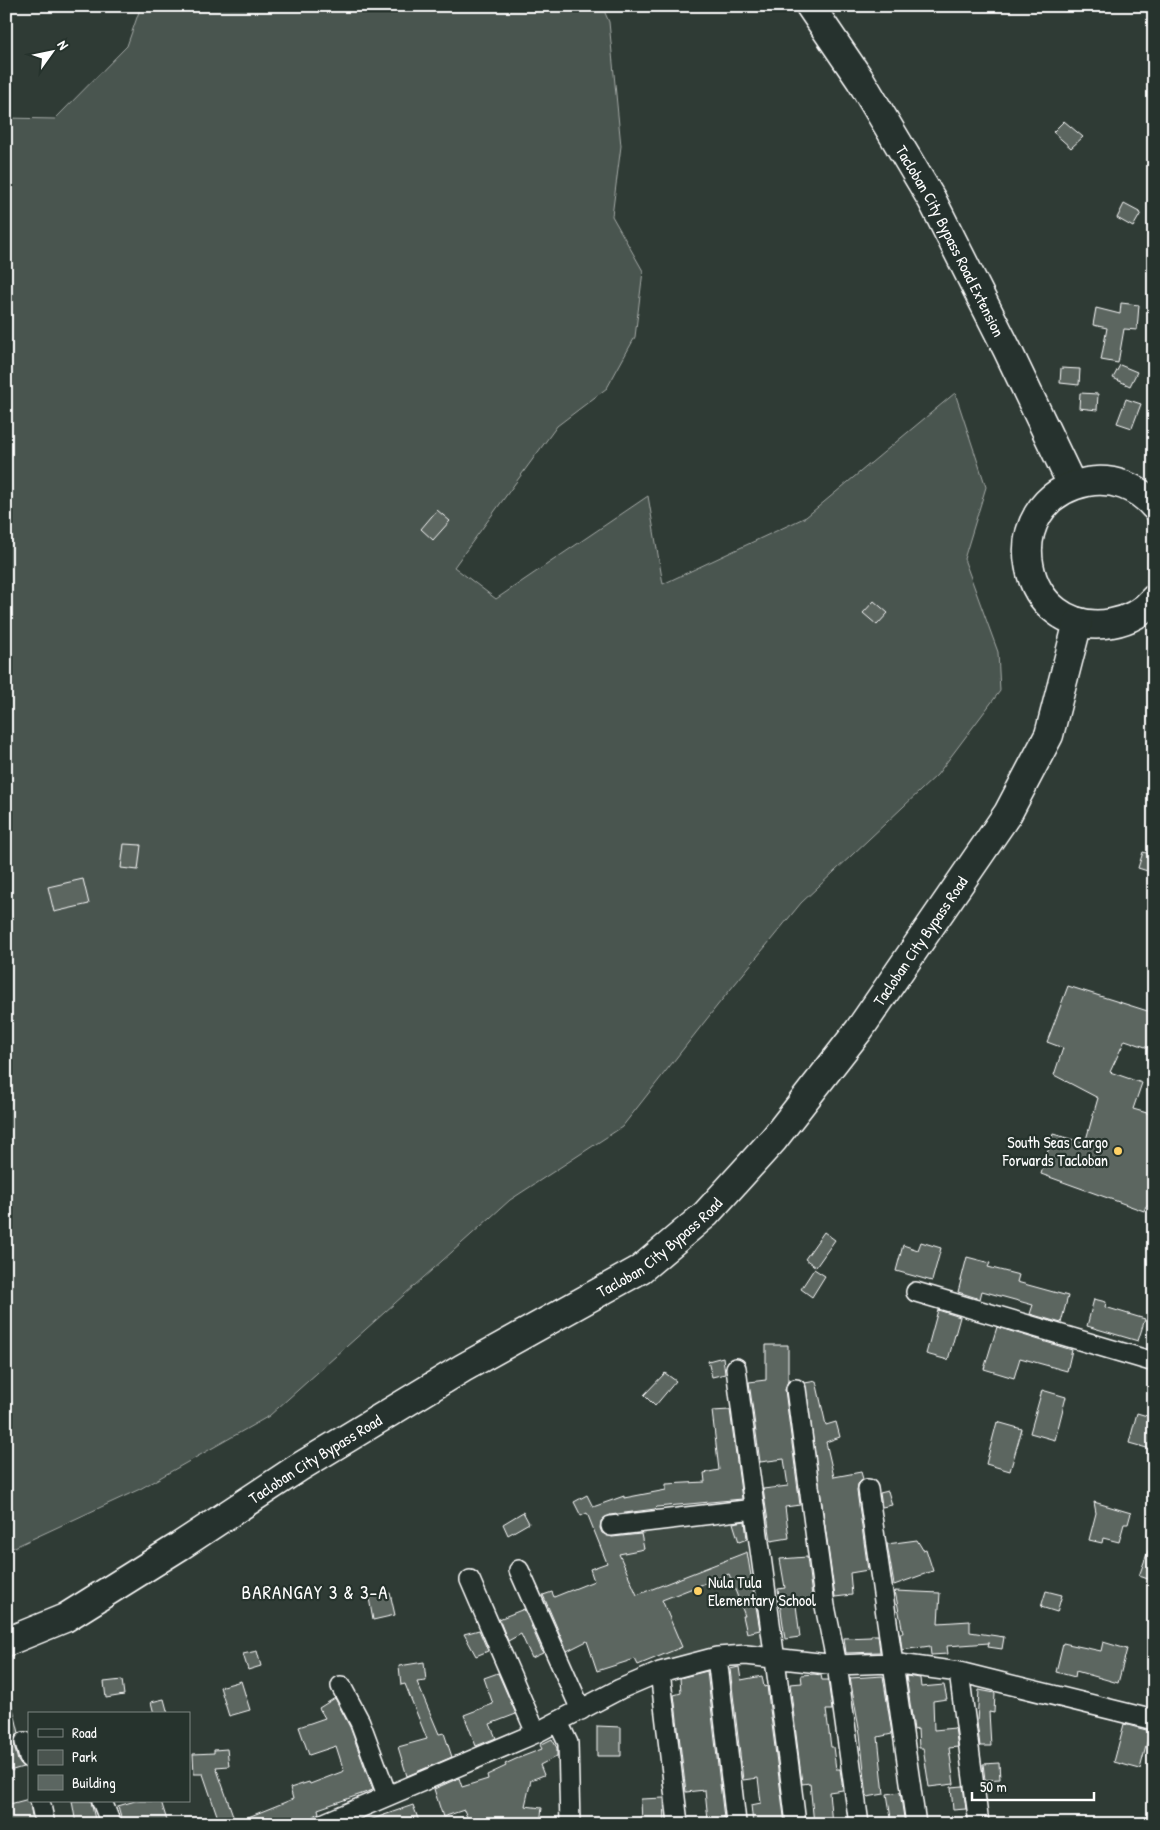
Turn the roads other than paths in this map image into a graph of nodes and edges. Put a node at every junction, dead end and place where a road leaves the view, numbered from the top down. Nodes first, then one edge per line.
1 (810, 6) edge
2 (1072, 485) junction
3 (1154, 506) edge
4 (1154, 599) edge
5 (1078, 622) junction
6 (916, 1292) dead end
7 (1154, 1362) edge
8 (736, 1368) dead end
9 (796, 1389) dead end
10 (868, 1489) dead end
11 (754, 1509) junction
12 (611, 1526) dead end
13 (519, 1570) dead end
14 (470, 1580) dead end
15 (6, 1642) edge
16 (717, 1657) junction
17 (776, 1658) junction
18 (892, 1663) junction
19 (837, 1665) junction
20 (660, 1672) junction
21 (959, 1672) junction
22 (341, 1686) dead end
23 (581, 1710) junction
24 (1154, 1720) edge
25 (558, 1722) junction
26 (536, 1733) junction
27 (387, 1795) junction
28 (40, 1802) edge
29 (102, 1802) edge
30 (736, 1822) dead end
31 (678, 1823) edge
32 (46, 1824) edge
33 (111, 1824) edge
34 (322, 1824) edge
35 (570, 1824) edge
36 (796, 1824) edge
37 (859, 1824) edge
38 (916, 1824) edge
39 (979, 1824) edge

1 - 2 highway, Tacloban City Bypass Road Extension
2 - 3 highway
2 - 5 highway
4 - 5 highway
5 - 15 highway, Tacloban City Bypass Road
6 - 7 street
8 - 11 street
9 - 19 street
10 - 18 street
11 - 12 street
11 - 17 street
13 - 23 street
14 - 26 street
16 - 17 street
16 - 20 street
16 - 30 street
17 - 19 street
17 - 36 street
18 - 19 street
18 - 21 street
18 - 38 street
19 - 37 street
20 - 23 street
20 - 31 street
21 - 24 street
21 - 39 street
22 - 27 street
23 - 25 street
25 - 26 street
25 - 35 street
26 - 27 street
27 - 34 street
28 - 32 street
29 - 33 street

